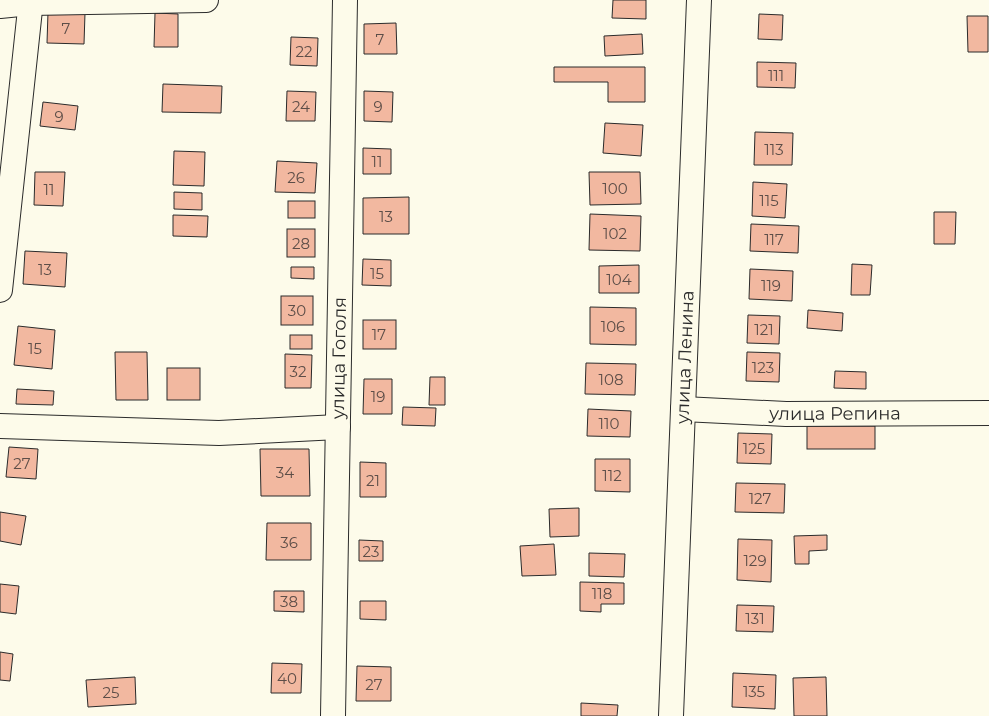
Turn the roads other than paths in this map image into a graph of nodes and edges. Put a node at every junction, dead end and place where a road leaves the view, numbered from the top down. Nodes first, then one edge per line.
1 (206, 0) edge
2 (345, 0) edge
3 (700, 0) edge
4 (31, 2) edge
5 (0, 6) edge
6 (0, 290) edge
7 (683, 409) junction
8 (989, 413) edge
9 (0, 426) edge
10 (338, 427) junction
11 (333, 716) edge
12 (671, 716) edge

1 - 4 street
2 - 10 street, улица Гоголя
3 - 7 street, улица Ленина
4 - 5 street
4 - 6 street
7 - 8 street, улица Репина
7 - 12 street, улица Ленина
9 - 10 street
10 - 11 street, улица Гоголя

